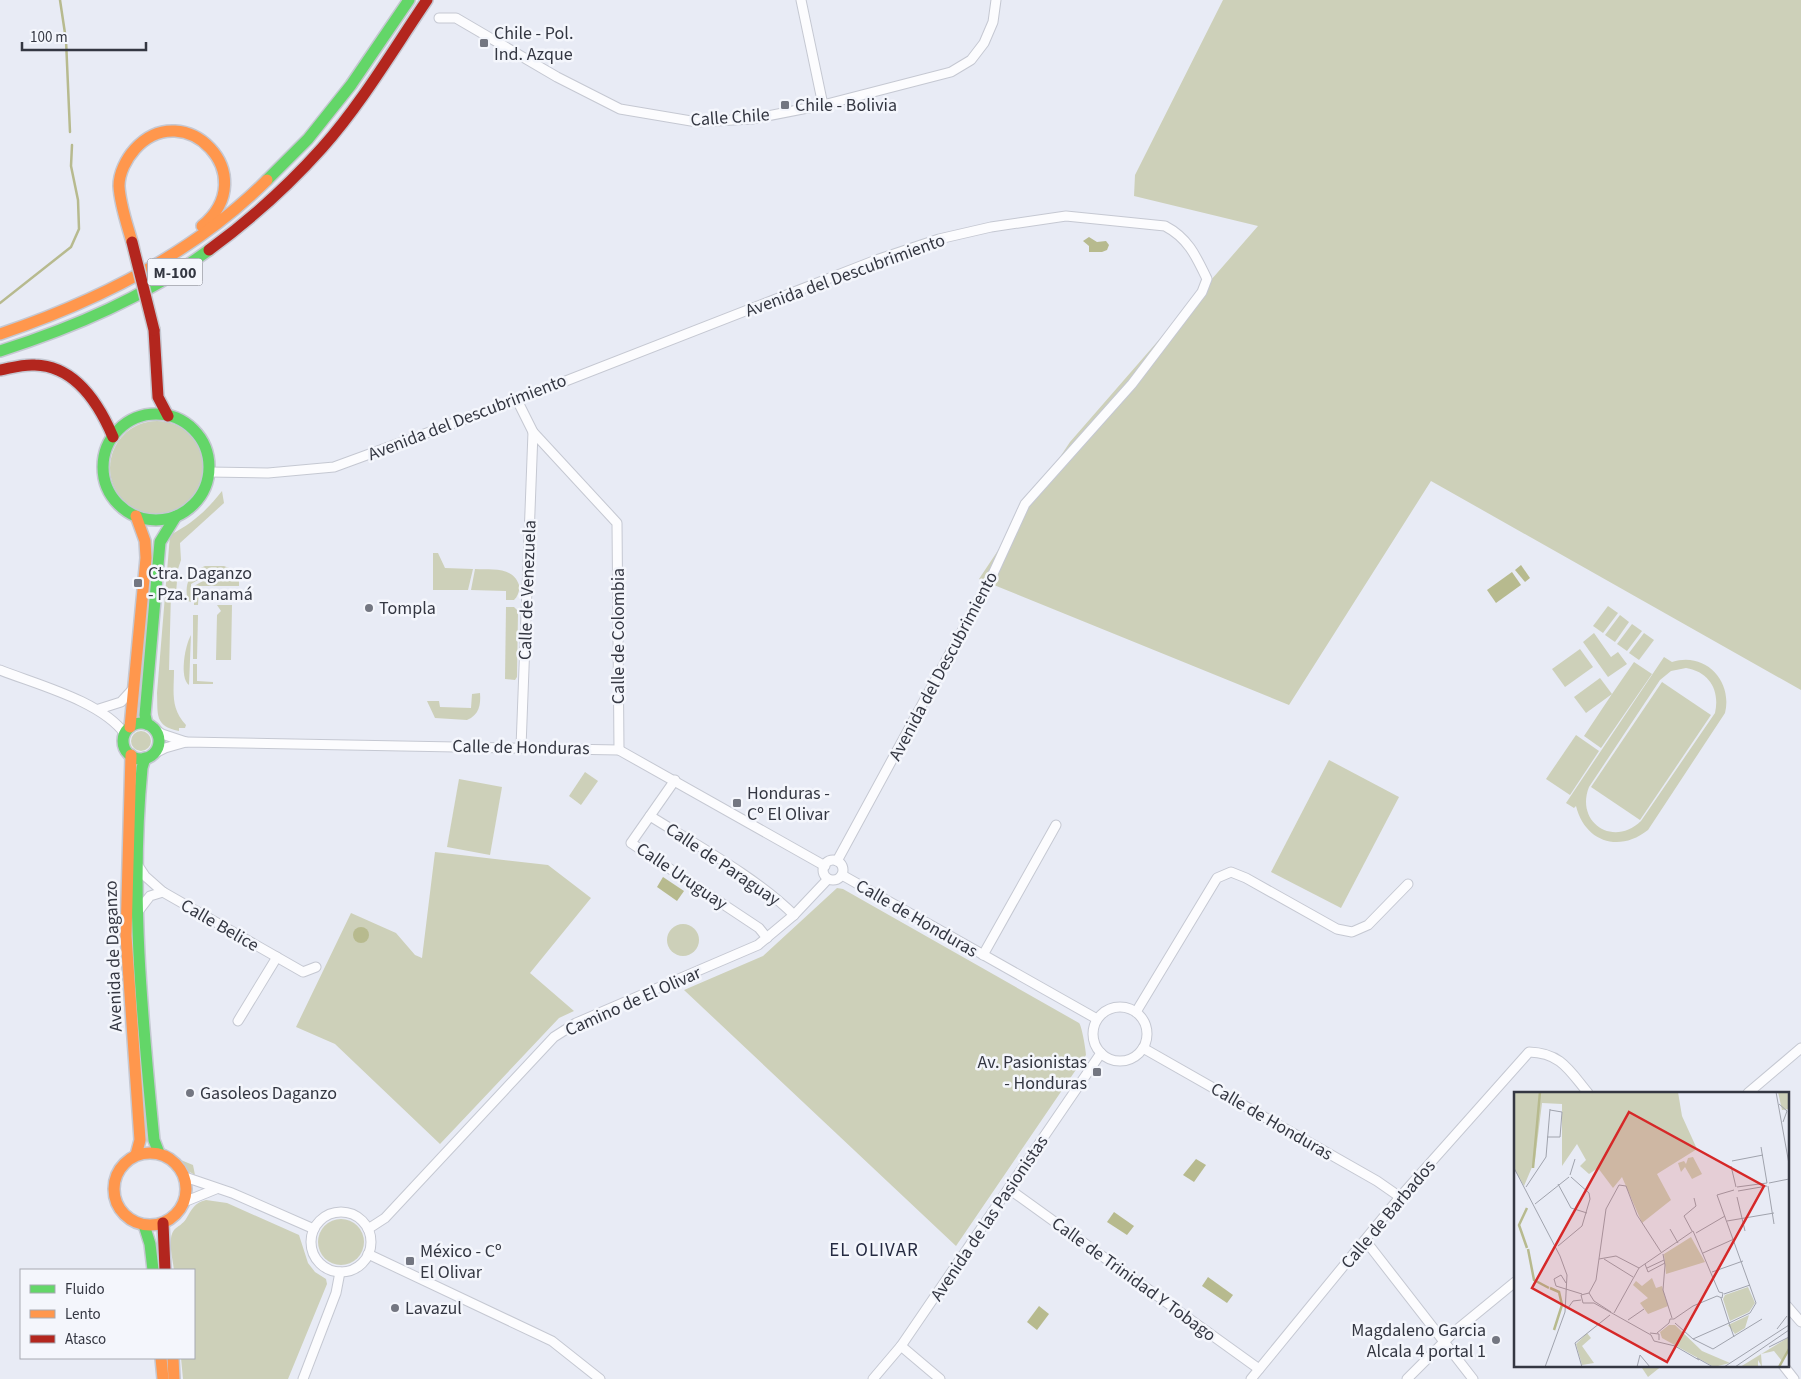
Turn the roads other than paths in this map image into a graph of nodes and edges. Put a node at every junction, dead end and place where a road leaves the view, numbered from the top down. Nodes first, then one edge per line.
1 (401, 0) edge
2 (409, 0) edge
3 (426, 0) edge
4 (800, 0) edge
5 (996, 0) edge
6 (439, 18) dead end
7 (376, 51) junction
8 (823, 105) junction
9 (151, 266) junction
10 (0, 334) edge
11 (0, 351) edge
12 (0, 370) edge
13 (518, 400) junction
14 (168, 416) junction
15 (533, 432) junction
16 (113, 437) junction
17 (208, 472) junction
18 (136, 516) junction
19 (176, 516) junction
20 (0, 670) edge
21 (132, 690) junction
22 (99, 710) junction
23 (151, 726) junction
24 (127, 730) junction
25 (186, 742) junction
26 (521, 747) junction
27 (619, 750) junction
28 (131, 755) junction
29 (149, 756) junction
30 (675, 780) junction
31 (650, 816) junction
32 (1056, 825) dead end
33 (837, 861) junction
34 (136, 862) junction
35 (825, 866) junction
36 (842, 875) junction
37 (828, 879) junction
38 (1408, 884) dead end
39 (163, 892) junction
40 (137, 913) junction
41 (794, 915) junction
42 (767, 938) junction
43 (982, 955) junction
44 (277, 957) junction
45 (316, 967) dead end
46 (1136, 1012) junction
47 (1096, 1019) junction
48 (238, 1021) dead end
49 (1143, 1048) junction
50 (1801, 1048) edge
51 (1101, 1054) junction
52 (1587, 1092) edge
53 (1749, 1092) edge
54 (159, 1153) junction
55 (136, 1155) junction
56 (184, 1177) junction
57 (216, 1189) junction
58 (1008, 1189) junction
59 (1400, 1197) junction
60 (184, 1202) junction
61 (163, 1223) junction
62 (144, 1224) junction
63 (368, 1228) junction
64 (314, 1229) junction
65 (1365, 1240) junction
66 (368, 1254) junction
67 (153, 1269) edge
68 (165, 1269) edge
69 (340, 1272) junction
70 (1514, 1283) edge
71 (1788, 1307) edge
72 (1801, 1322) edge
73 (1444, 1343) junction
74 (901, 1346) junction
75 (161, 1359) edge
76 (173, 1359) edge
77 (1783, 1366) edge
78 (1259, 1369) junction
79 (163, 1379) edge
80 (174, 1379) edge
81 (303, 1379) edge
82 (600, 1379) edge
83 (872, 1379) edge
84 (940, 1379) edge
85 (1251, 1379) edge
86 (1407, 1379) edge
87 (1473, 1379) edge
88 (1794, 1379) edge

1 - 7 main road
2 - 7 main road, M-100
3 - 11 main road, M-100
4 - 8 street
5 - 8 street, Calle Chile
6 - 8 street, Calle Chile
7 - 9 main road, M-100
9 - 10 main road, M-100
9 - 14 main road, bridge
12 - 16 main road
13 - 15 street
13 - 17 street, Avenida del Descubrimiento
13 - 33 street, Avenida del Descubrimiento
14 - 16 main road
14 - 17 main road
15 - 26 street, Calle de Venezuela
15 - 27 street, Calle de Colombia
16 - 18 main road
17 - 19 main road
18 - 19 main road
18 - 21 main road
19 - 23 main road
20 - 22 street
21 - 22 street
21 - 24 main road
22 - 24 street
23 - 24 main road
23 - 25 street, Calle de Honduras
23 - 29 main road
24 - 28 main road
25 - 26 street, Calle de Honduras
25 - 29 street, Calle de Honduras
26 - 27 street, Calle de Honduras
27 - 30 street, Calle de Honduras
28 - 29 main road
28 - 55 main road, Avenida de Daganzo
29 - 34 main road, Avenida de Daganzo
30 - 31 street, Calle Uruguay
30 - 35 street, Calle de Honduras
31 - 41 street, Calle de Paraguay
31 - 42 street, Calle Uruguay
32 - 43 street
33 - 35 street
33 - 36 street
34 - 39 street, Calle Belice
34 - 40 main road, Avenida de Daganzo
35 - 37 street
36 - 37 street
36 - 43 street, Calle de Honduras
37 - 41 street, Camino de El Olivar
38 - 46 street
39 - 40 street, Calle Belice
39 - 44 street, Calle Belice
40 - 54 main road, Avenida de Daganzo
41 - 42 street, Camino de El Olivar
42 - 63 street, Camino de El Olivar
43 - 47 street, Calle de Honduras
44 - 45 street, Calle Belice
44 - 48 street, Calle Belice
46 - 47 street
46 - 49 street
47 - 51 street
49 - 51 street
49 - 59 street, Calle de Honduras
50 - 53 street
51 - 58 street, Avenida de las Pasionistas
52 - 59 street, Calle de Barbados
54 - 55 main road
54 - 56 main road
55 - 62 main road
56 - 57 street
56 - 60 main road
57 - 60 street
57 - 64 street
58 - 74 street, Avenida de las Pasionistas
58 - 78 street, Calle de Trinidad Y Tobago
59 - 65 street, Calle de Barbados
60 - 61 main road
61 - 62 main road
61 - 68 main road
62 - 67 main road
63 - 64 street
63 - 66 street
64 - 69 street
65 - 73 street
65 - 78 street, Calle de Barbados
66 - 69 street
66 - 82 street
69 - 81 street
70 - 73 street
71 - 72 street
73 - 86 street
73 - 87 street
74 - 83 street, Avenida de las Pasionistas
74 - 84 street
75 - 79 main road
76 - 80 main road
77 - 88 street
78 - 85 street, Calle de Barbados

